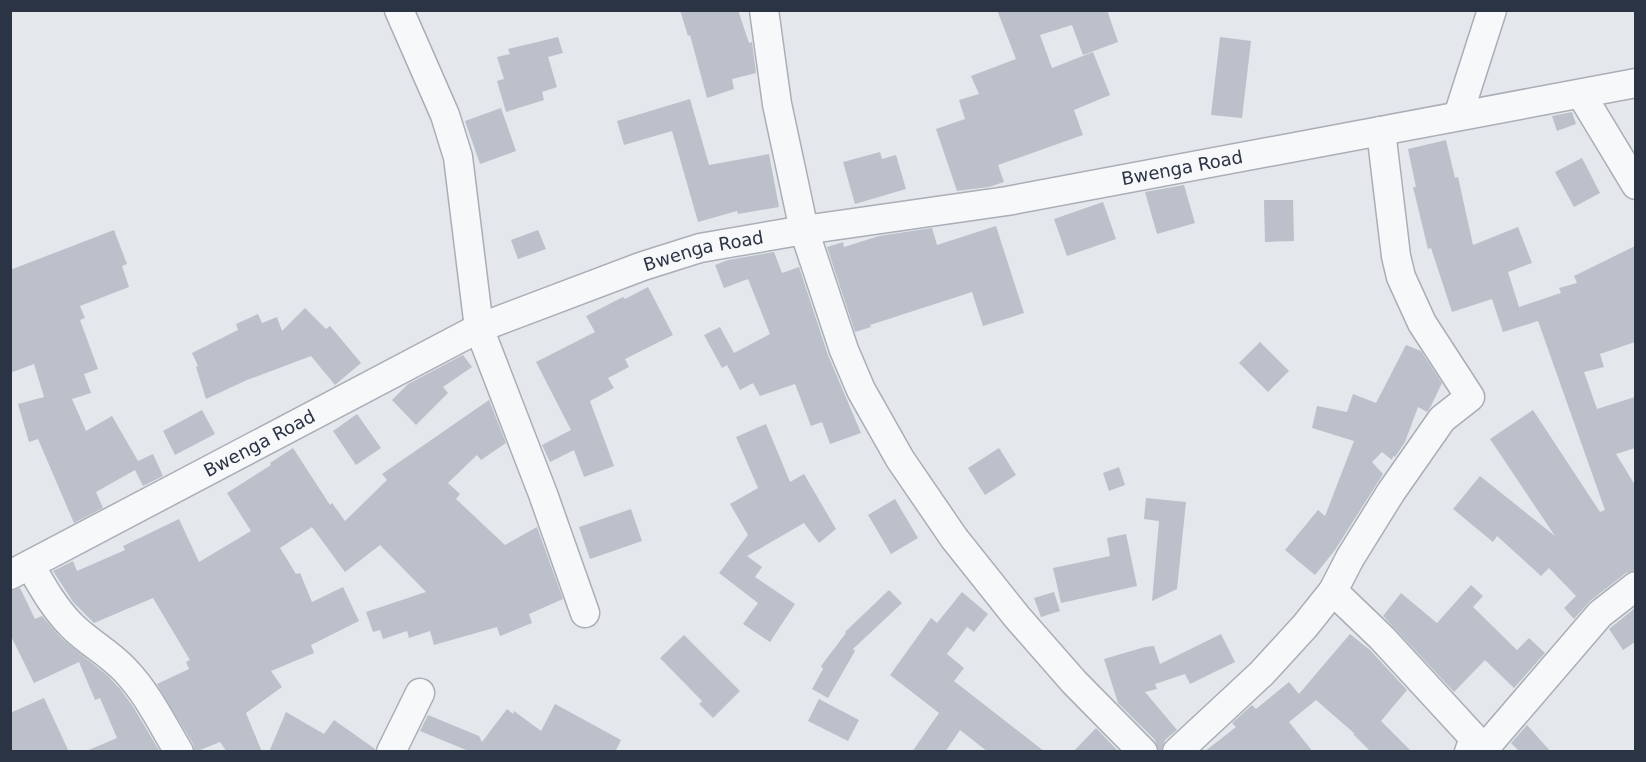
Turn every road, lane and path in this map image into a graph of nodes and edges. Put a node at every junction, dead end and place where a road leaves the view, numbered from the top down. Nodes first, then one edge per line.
1 (399, 10) edge
2 (764, 10) edge
3 (1492, 10) edge
4 (1635, 83) edge
5 (1581, 94) junction
6 (1458, 116) junction
7 (1382, 131) junction
8 (1635, 185) edge
9 (804, 230) junction
10 (479, 328) junction
11 (20, 570) edge
12 (1635, 586) edge
13 (1333, 591) junction
14 (585, 613) dead end
15 (420, 693) dead end
16 (1478, 747) edge
17 (179, 752) edge
18 (391, 752) edge
19 (1143, 752) edge
20 (1177, 752) edge

1 - 10 street
2 - 9 street
3 - 6 street
4 - 5 street, Bwenga Road
5 - 6 street, Bwenga Road
5 - 8 street
6 - 7 street, Bwenga Road
7 - 9 street, Bwenga Road
7 - 13 street
9 - 10 street, Bwenga Road
9 - 19 street
10 - 11 street, Bwenga Road
10 - 14 street
11 - 17 street
12 - 16 street
13 - 16 street
13 - 20 street
15 - 18 street

